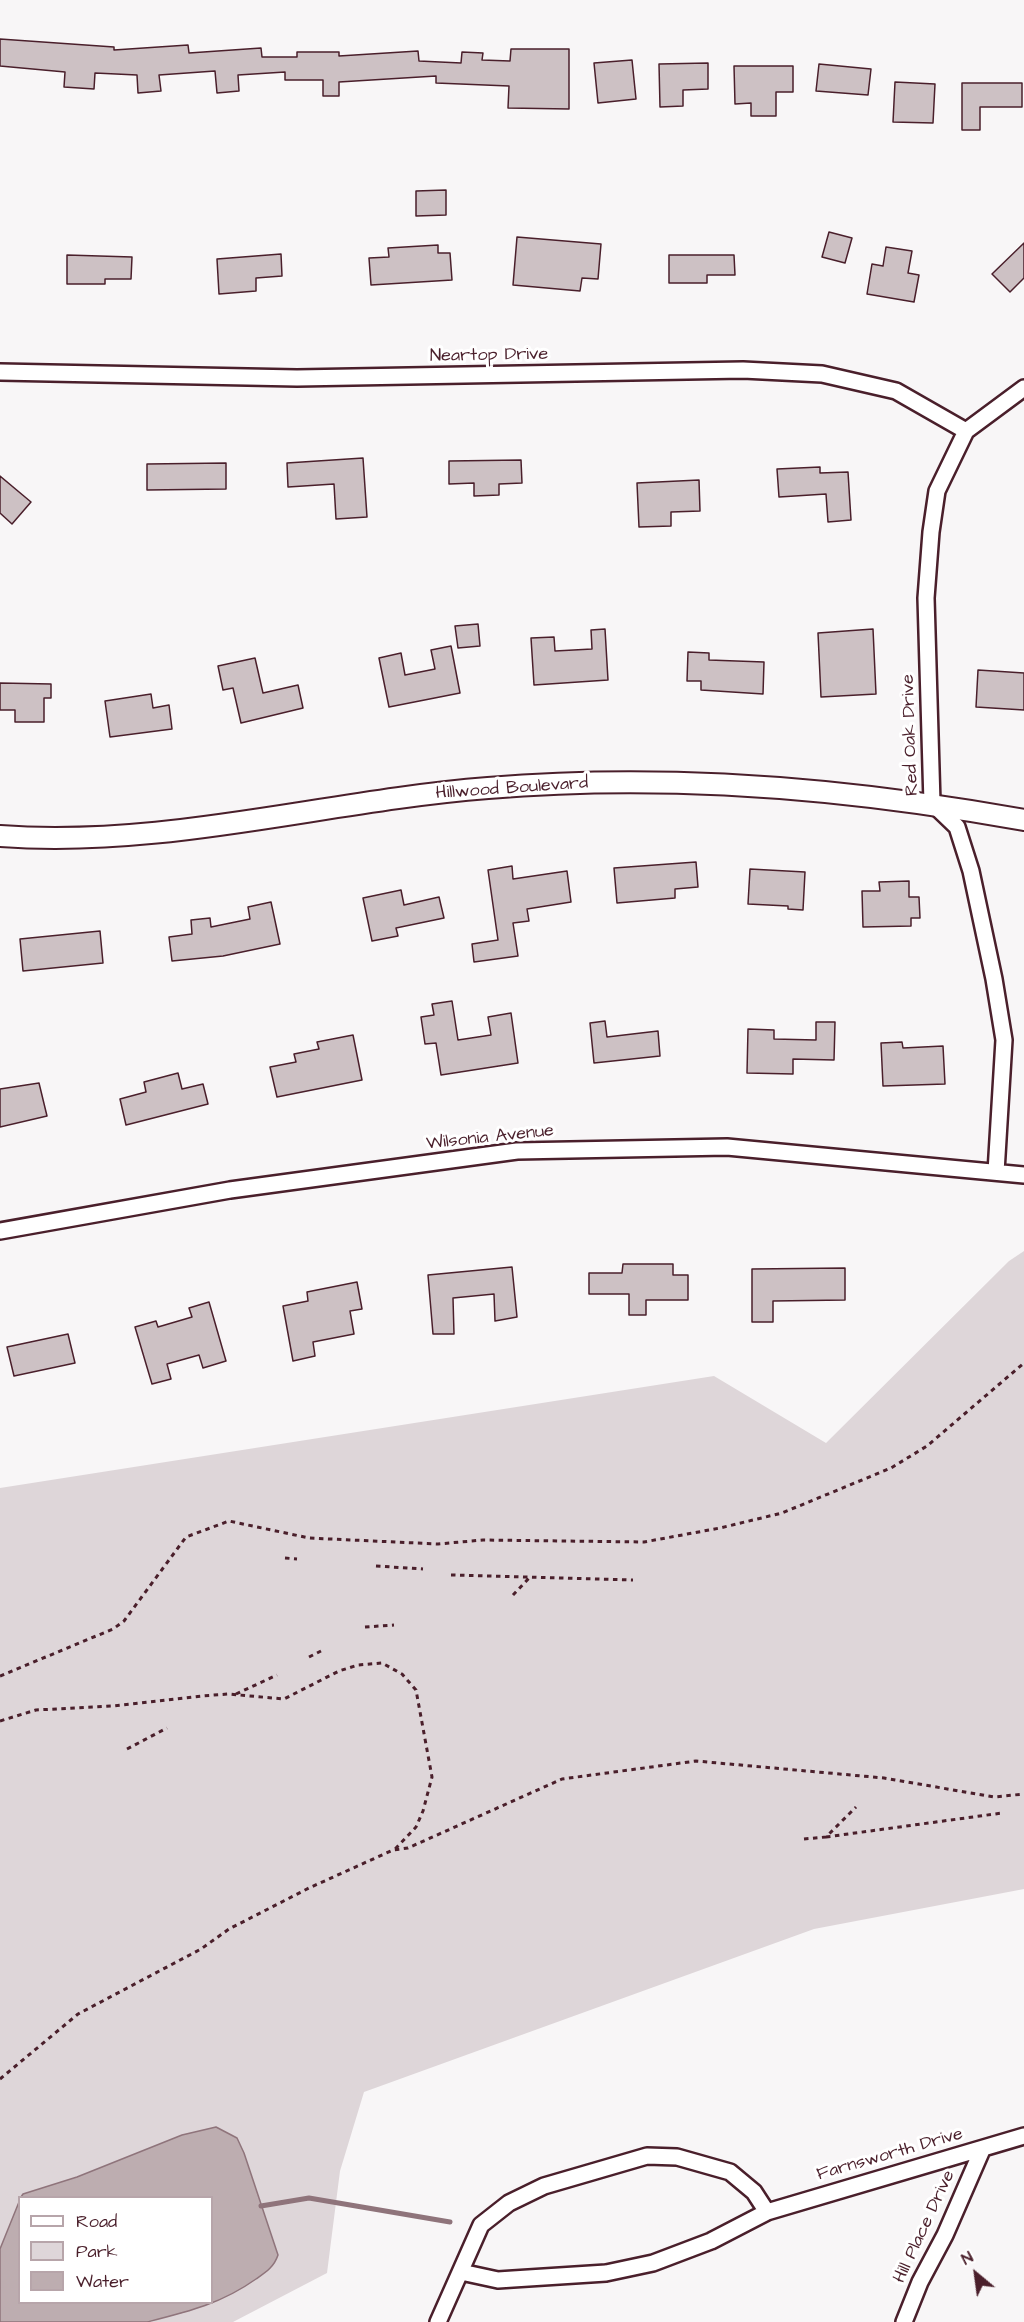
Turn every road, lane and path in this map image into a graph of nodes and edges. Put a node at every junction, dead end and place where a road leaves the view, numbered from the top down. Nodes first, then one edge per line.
1 (0, 372) edge
2 (1024, 388) edge
3 (966, 432) junction
4 (932, 803) junction
5 (1024, 819) edge
6 (0, 836) edge
7 (996, 1172) junction
8 (1024, 1175) edge
9 (0, 1231) edge
10 (1024, 1363) edge
11 (285, 1558) dead end
12 (297, 1559) dead end
13 (376, 1566) dead end
14 (423, 1569) dead end
15 (452, 1575) dead end
16 (530, 1577) junction
17 (633, 1580) dead end
18 (513, 1595) dead end
19 (394, 1625) dead end
20 (365, 1627) dead end
21 (321, 1651) dead end
22 (309, 1657) dead end
23 (278, 1675) dead end
24 (0, 1676) edge
25 (234, 1694) junction
26 (0, 1721) edge
27 (167, 1728) dead end
28 (127, 1749) dead end
29 (1024, 1794) edge
30 (856, 1808) dead end
31 (1002, 1813) dead end
32 (826, 1837) junction
33 (804, 1839) dead end
34 (393, 1850) junction
35 (0, 2079) edge
36 (1024, 2136) edge
37 (982, 2150) junction
38 (766, 2212) junction
39 (461, 2272) junction
40 (438, 2322) edge
41 (904, 2322) edge

1 - 3 street, Neartop Drive
2 - 3 street, Red Oak Drive
3 - 4 street, Red Oak Drive
4 - 5 street, Hillwood Boulevard
4 - 6 street, Hillwood Boulevard
4 - 7 street, Red Oak Drive
7 - 8 street, Wilsonia Avenue
7 - 9 street, Wilsonia Avenue
10 - 24 path
11 - 12 path
13 - 14 path
15 - 16 path
16 - 17 path
16 - 18 path
19 - 20 path
21 - 22 path
23 - 25 path
25 - 26 path
25 - 34 path
27 - 28 path
29 - 34 path
30 - 32 path
31 - 32 path
32 - 33 path
34 - 35 path
36 - 37 street, Farnsworth Drive
37 - 38 street, Farnsworth Drive
37 - 41 street, Hill Place Drive
38 - 39 street, Farnsworth Drive
38 - 39 street
39 - 40 street

